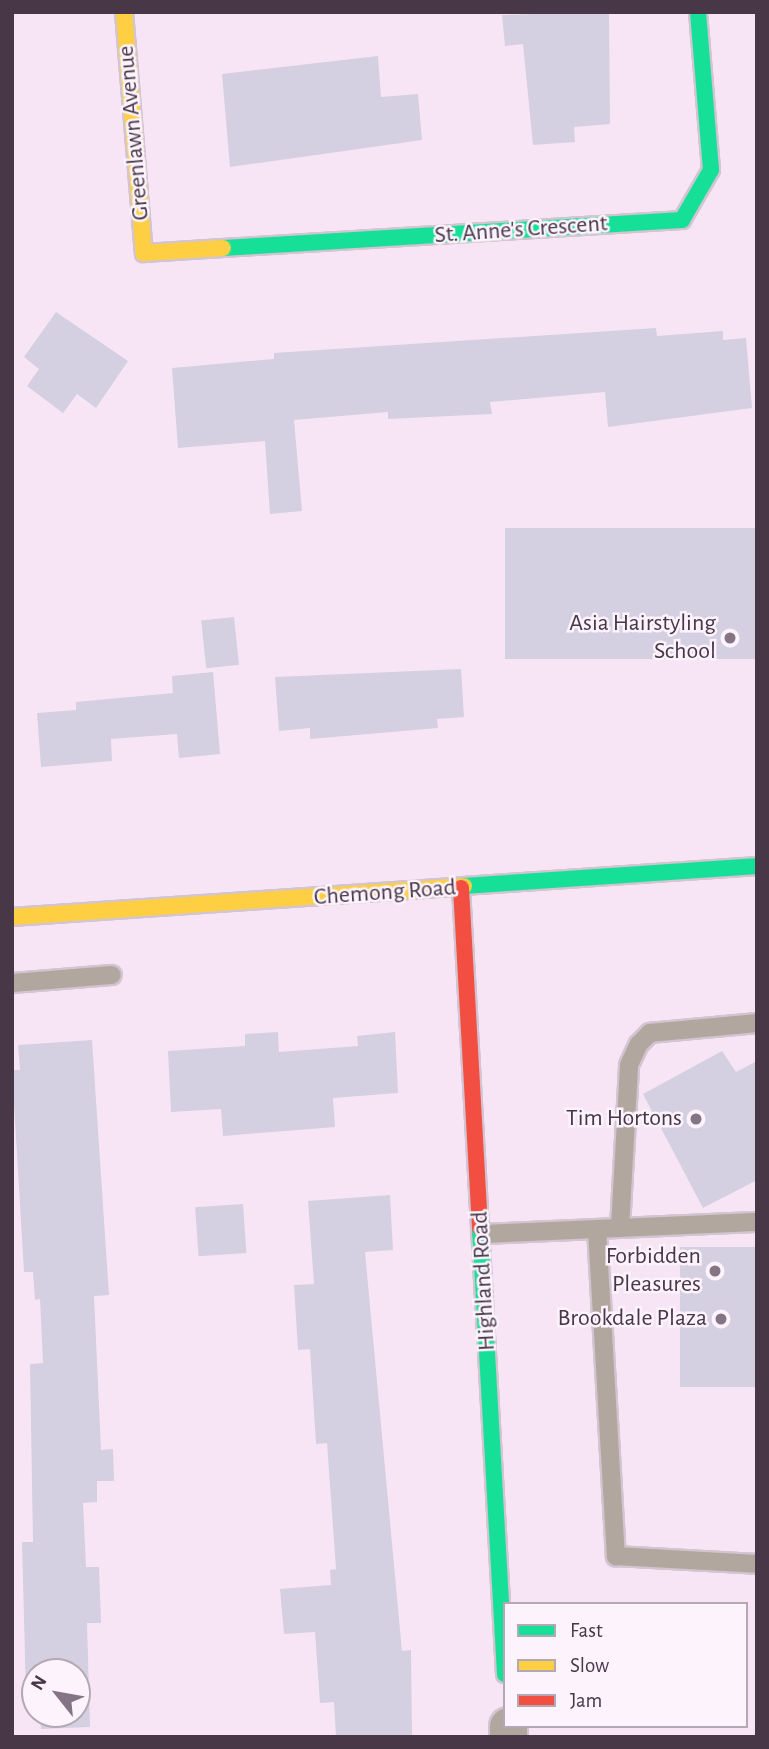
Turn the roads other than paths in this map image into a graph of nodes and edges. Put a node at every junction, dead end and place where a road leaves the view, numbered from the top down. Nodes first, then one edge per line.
1 (124, 12) edge
2 (698, 12) edge
3 (144, 253) joint
4 (757, 866) edge
5 (461, 888) junction
6 (12, 917) edge
7 (112, 975) dead end
8 (12, 983) edge
9 (757, 1023) edge
10 (757, 1222) edge
11 (620, 1228) junction
12 (597, 1229) junction
13 (481, 1234) junction
14 (757, 1564) edge
15 (503, 1637) edge

1 - 3 street, Greenlawn Avenue
2 - 3 street, St. Anne's Crescent
4 - 5 street, Chemong Road
5 - 6 street, Chemong Road
5 - 13 street, Highland Road
7 - 8 lane
9 - 11 lane
10 - 11 lane
11 - 12 lane
12 - 13 lane
12 - 14 lane
13 - 15 street, Highland Road

